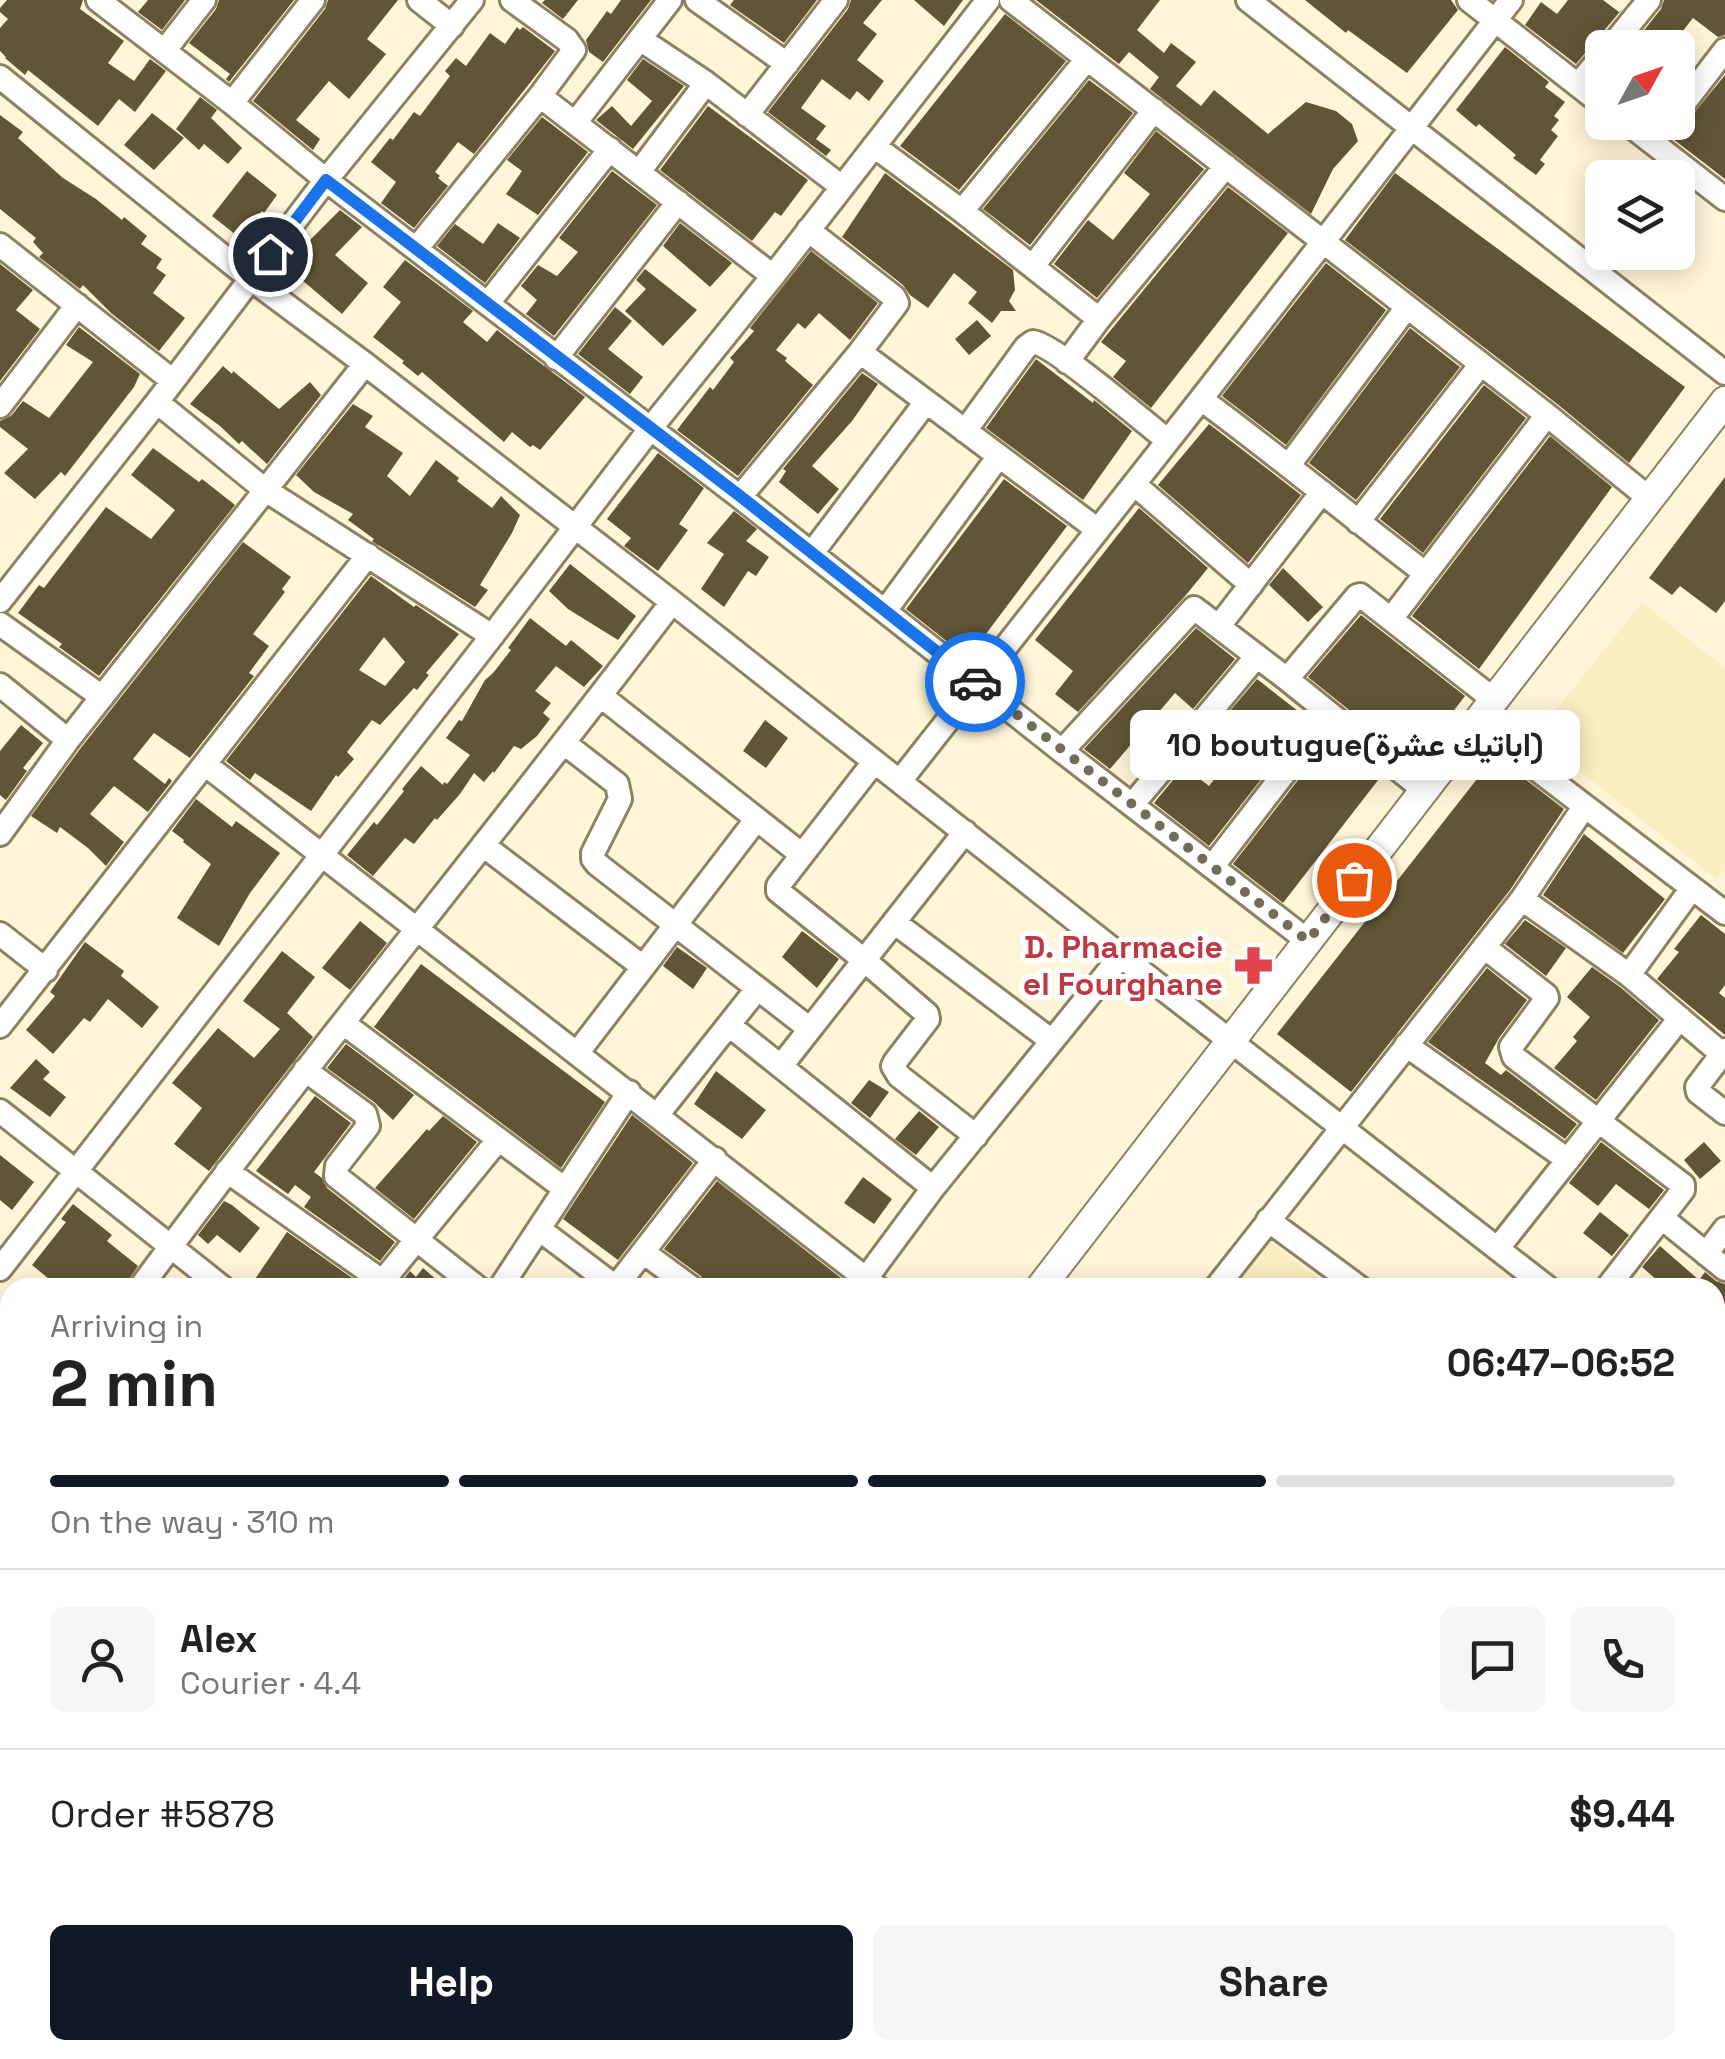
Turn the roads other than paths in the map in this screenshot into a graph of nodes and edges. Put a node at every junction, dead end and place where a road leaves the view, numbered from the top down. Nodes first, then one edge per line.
1 (98, 0) edge
2 (204, 0) edge
3 (313, 0) edge
4 (419, 0) edge
5 (472, 0) edge
6 (512, 0) edge
7 (670, 0) edge
8 (836, 0) edge
9 (988, 0) edge
10 (1012, 0) edge
11 (1248, 0) edge
12 (1469, 0) edge
13 (1510, 0) edge
14 (1649, 0) edge
15 (711, 4) edge
16 (1495, 20) junction
17 (452, 26) junction
18 (1625, 30) edge
19 (640, 39) junction
20 (165, 50) junction
21 (1725, 50) edge
22 (1087, 59) junction
23 (787, 64) junction
24 (0, 77) edge
25 (1585, 77) edge
26 (706, 84) junction
27 (1578, 85) junction
28 (1695, 89) edge
29 (1585, 91) edge
30 (540, 96) junction
31 (232, 103) junction
32 (1154, 110) junction
33 (748, 115) junction
34 (575, 122) junction
35 (1411, 128) junction
36 (1648, 140) edge
37 (1654, 140) edge
38 (1652, 143) junction
39 (874, 146) junction
40 (610, 150) junction
41 (1226, 166) junction
42 (639, 172) junction
43 (326, 180) junction
44 (842, 186) junction
45 (1723, 195) edge
46 (678, 202) junction
47 (962, 211) junction
48 (808, 230) junction
49 (1323, 242) junction
50 (416, 249) junction
51 (2, 252) edge
52 (1033, 266) junction
53 (773, 276) junction
54 (251, 279) junction
55 (488, 304) junction
56 (77, 306) junction
57 (1407, 307) junction
58 (1098, 319) junction
59 (860, 352) junction
60 (556, 358) junction
61 (1067, 362) junction
62 (365, 364) junction
63 (1481, 364) junction
64 (1725, 373) edge
65 (173, 381) junction
66 (1201, 398) junction
67 (1725, 401) edge
68 (158, 402) junction
69 (926, 402) junction
70 (0, 406) edge
71 (1547, 415) junction
72 (650, 429) junction
73 (965, 431) junction
74 (1168, 440) junction
75 (999, 456) junction
76 (1290, 464) junction
77 (1134, 484) junction
78 (264, 489) junction
79 (1322, 492) junction
80 (740, 496) junction
81 (1650, 499) junction
82 (1358, 522) junction
83 (574, 529) junction
84 (1098, 530) junction
85 (368, 554) junction
86 (812, 554) junction
87 (1426, 572) junction
88 (1251, 585) junction
89 (4, 587) edge
90 (672, 602) junction
91 (884, 611) junction
92 (1390, 619) junction
93 (0, 624) edge
94 (1219, 626) junction
95 (492, 636) junction
96 (1258, 656) junction
97 (1287, 679) junction
98 (976, 682) junction
99 (0, 686) edge
100 (600, 696) junction
101 (102, 697) junction
102 (1494, 700) junction
103 (1330, 714) junction
104 (1476, 723) junction
105 (68, 740) junction
106 (564, 743) junction
107 (1062, 751) junction
108 (874, 762) junction
109 (206, 764) junction
110 (900, 781) junction
111 (1424, 790) junction
112 (1132, 806) junction
113 (1584, 807) junction
114 (756, 820) junction
115 (964, 832) junction
116 (0, 834) edge
117 (483, 845) junction
118 (801, 854) junction
119 (322, 855) junction
120 (1212, 867) junction
121 (1692, 888) junction
122 (1522, 899) junction
123 (1725, 912) edge
124 (894, 922) junction
125 (675, 926) junction
126 (418, 928) junction
127 (0, 934) edge
128 (1308, 941) junction
129 (1484, 948) junction
130 (1122, 956) junction
131 (864, 960) junction
132 (643, 968) junction
133 (46, 970) junction
134 (1629, 975) junction
135 (756, 990) junction
136 (1680, 1018) junction
137 (343, 1023) junction
138 (728, 1025) junction
139 (0, 1026) edge
140 (810, 1029) junction
141 (1232, 1040) junction
142 (1052, 1041) junction
143 (1406, 1045) junction
144 (578, 1052) junction
145 (1723, 1052) edge
146 (781, 1066) junction
147 (305, 1070) junction
148 (629, 1092) junction
149 (0, 1111) edge
150 (1725, 1113) edge
151 (658, 1114) junction
152 (1599, 1120) junction
153 (1344, 1128) junction
154 (976, 1136) junction
155 (498, 1140) junction
156 (715, 1160) junction
157 (1568, 1160) junction
158 (76, 1171) junction
159 (227, 1171) junction
160 (933, 1188) junction
161 (565, 1190) junction
162 (1662, 1218) junction
163 (1268, 1220) junction
164 (539, 1228) junction
165 (1725, 1229) edge
166 (417, 1239) junction
167 (170, 1246) junction
168 (1498, 1248) junction
169 (643, 1252) junction
170 (1706, 1254) junction
171 (0, 1269) edge
172 (1725, 1269) edge
173 (147, 1278) edge
174 (210, 1278) edge
175 (372, 1278) edge
176 (385, 1278) edge
177 (466, 1278) edge
178 (506, 1278) edge
179 (604, 1278) edge
180 (623, 1278) edge
181 (678, 1278) edge
182 (860, 1278) edge
183 (871, 1278) edge
184 (1048, 1278) edge
185 (1224, 1278) edge
186 (1346, 1278) edge
187 (1534, 1278) edge
188 (1616, 1278) edge

1 - 20 street
2 - 20 street
3 - 31 street
4 - 17 street
5 - 17 street
6 - 30 street
7 - 19 street
8 - 23 street
9 - 39 street
10 - 22 street
11 - 35 street
12 - 16 street
13 - 16 street
14 - 18 street
15 - 23 street
16 - 27 street
16 - 35 street
17 - 43 street
19 - 26 street
19 - 34 street
20 - 31 street
21 - 28 street
22 - 32 street
22 - 47 street
23 - 33 street
24 - 54 street
25 - 27 street
26 - 33 street
26 - 42 street
27 - 29 street
30 - 34 street
30 - 50 street
31 - 43 street
32 - 41 street
32 - 52 street
33 - 44 street
34 - 40 street
35 - 49 street
35 - 64 street
36 - 38 street
37 - 38 street
38 - 45 street
39 - 44 street
39 - 47 street
40 - 42 street
40 - 55 street
41 - 49 street
41 - 58 street
42 - 46 street
43 - 50 street
43 - 54 street
44 - 48 street
46 - 53 street
46 - 60 street
47 - 52 street
48 - 53 street
48 - 59 street
49 - 57 street
49 - 66 street
50 - 55 street
51 - 56 street
52 - 58 street
53 - 72 street
54 - 62 street
54 - 65 street
55 - 60 street
56 - 65 street
56 - 70 street
57 - 63 street
57 - 76 street
58 - 61 street
59 - 69 street
59 - 80 street
60 - 72 street
61 - 73 street
61 - 74 street
62 - 78 street
62 - 83 street
63 - 71 street
63 - 82 street
65 - 68 street
66 - 74 street
66 - 76 street
67 - 81 street
68 - 78 street
68 - 89 street
69 - 73 street
69 - 86 street
71 - 81 street
71 - 87 street
72 - 80 street
72 - 83 street
73 - 75 street
74 - 77 street
75 - 84 street
75 - 91 street
76 - 79 street
77 - 84 street
77 - 88 street
78 - 85 street
78 - 101 street
79 - 82 street
79 - 88 street
80 - 86 street
81 - 102 street
82 - 87 street
83 - 90 street
83 - 95 street
84 - 98 street
85 - 95 street
85 - 109 street
86 - 91 street
87 - 92 street
88 - 94 street
90 - 100 street
90 - 108 street
91 - 98 street
92 - 97 street
92 - 102 street
93 - 101 street
94 - 96 street
94 - 107 street
95 - 119 street
96 - 97 street
96 - 112 street
97 - 103 street
98 - 107 street
98 - 110 street
99 - 105 street
100 - 106 street
100 - 114 street
101 - 105 street
102 - 104 street
103 - 111 street
103 - 120 street
104 - 111 street
104 - 113 street
105 - 116 street
106 - 117 street
106 - 125 street
107 - 112 street
108 - 110 street
108 - 118 street
109 - 119 street
109 - 133 street
110 - 115 street
111 - 128 street
112 - 120 street
113 - 121 street
113 - 122 street
114 - 118 street
114 - 125 street
115 - 124 street
115 - 130 street
117 - 126 street
117 - 132 street
118 - 131 street
119 - 126 street
119 - 158 street
120 - 128 street
121 - 123 street
121 - 134 street
122 - 129 street
122 - 134 street
124 - 131 street
124 - 142 street
125 - 132 street
125 - 135 street
126 - 137 street
126 - 144 street
127 - 133 street
128 - 141 street
129 - 143 street
129 - 152 street
130 - 141 street
130 - 142 street
131 - 140 street
131 - 154 street
132 - 144 street
133 - 139 street
134 - 136 street
135 - 138 street
135 - 140 street
136 - 145 street
136 - 152 street
137 - 147 street
137 - 155 street
138 - 146 street
138 - 151 street
140 - 146 street
141 - 153 street
141 - 184 street
142 - 154 street
143 - 153 street
143 - 157 street
144 - 148 street
145 - 150 street
146 - 160 street
147 - 159 street
147 - 166 street
148 - 151 street
148 - 161 street
149 - 158 street
151 - 156 street
152 - 157 street
152 - 162 street
153 - 163 street
153 - 168 street
154 - 160 street
155 - 161 street
155 - 166 street
156 - 169 street
156 - 182 street
157 - 168 street
158 - 167 street
158 - 171 street
159 - 167 street
159 - 175 street
160 - 183 street
161 - 164 street
162 - 170 street
162 - 188 street
163 - 185 street
163 - 186 street
164 - 178 street
164 - 179 street
165 - 170 street
166 - 176 street
166 - 177 street
167 - 173 street
167 - 174 street
168 - 187 street
169 - 180 street
169 - 181 street
170 - 172 street

